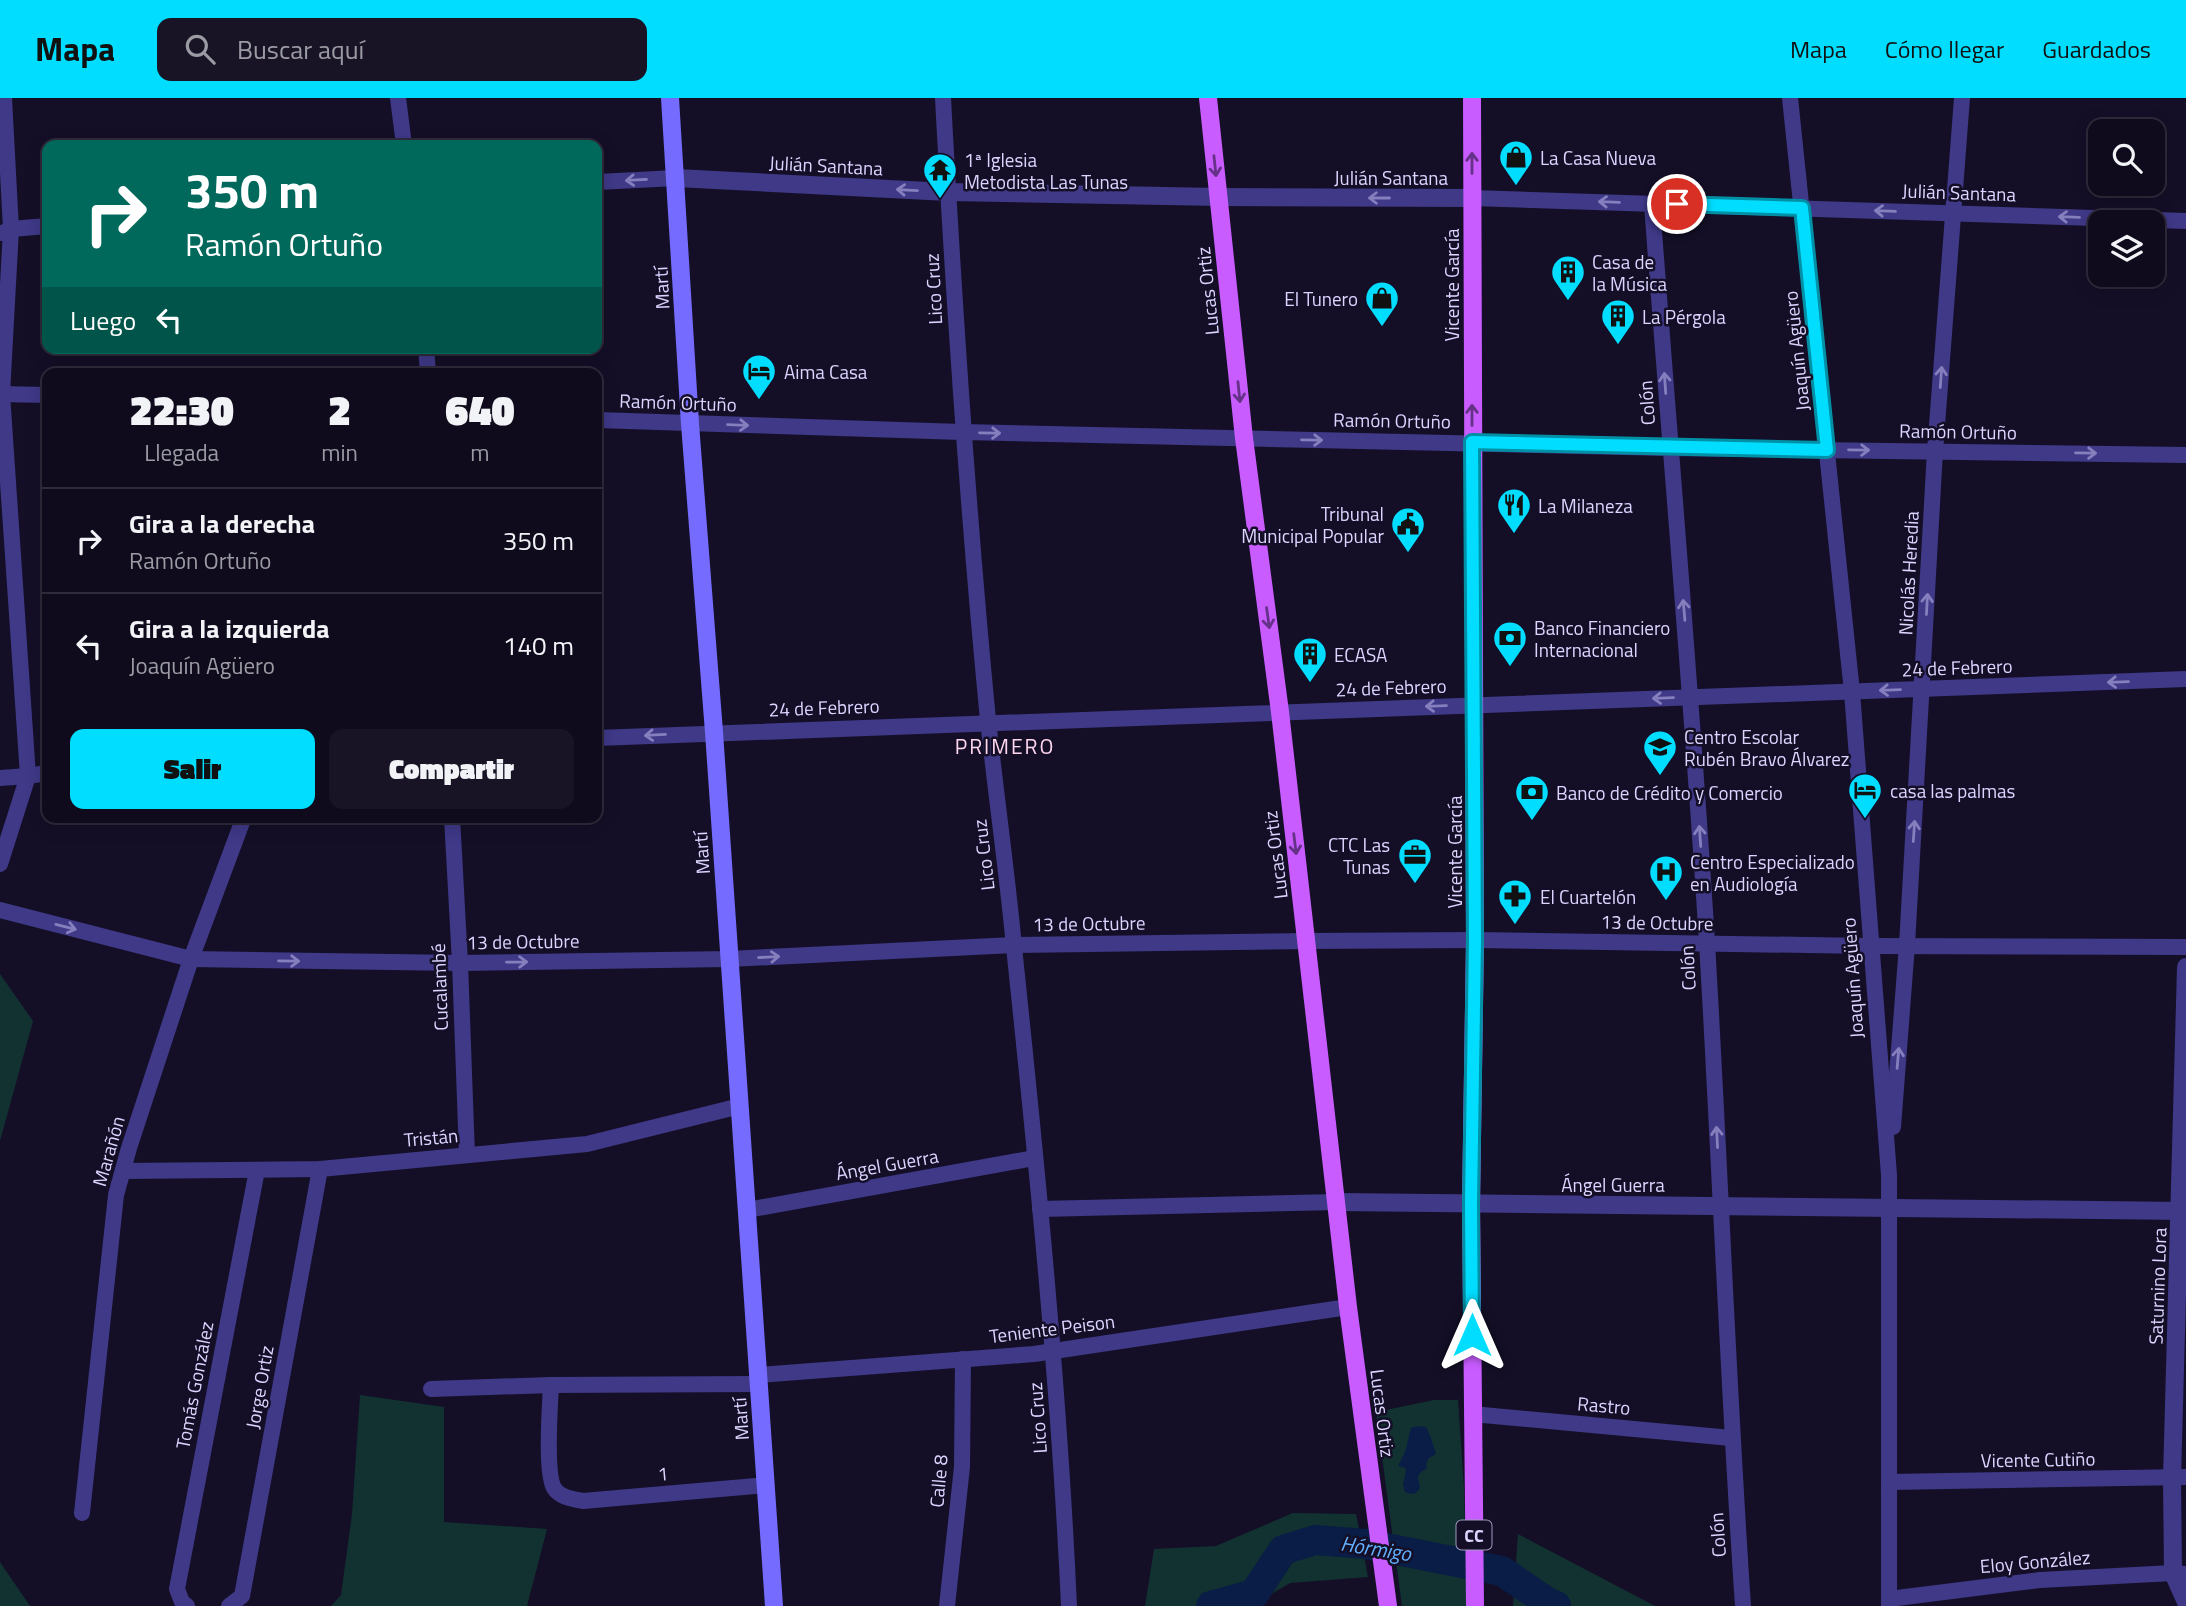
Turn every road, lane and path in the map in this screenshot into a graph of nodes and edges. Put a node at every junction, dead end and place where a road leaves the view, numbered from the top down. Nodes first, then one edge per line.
1 (4, 98) edge
2 (398, 98) edge
3 (670, 98) edge
4 (943, 98) edge
5 (1208, 98) edge
6 (1472, 98) edge
7 (1790, 98) edge
8 (1962, 98) edge
9 (403, 140) edge
10 (676, 178) junction
11 (602, 183) edge
12 (948, 192) junction
13 (1219, 197) junction
14 (1472, 198) junction
15 (1652, 204) junction
16 (1802, 208) junction
17 (1954, 213) junction
18 (2186, 221) edge
19 (42, 227) edge
20 (6, 231) edge
21 (1, 394) edge
22 (42, 395) edge
23 (602, 420) edge
24 (690, 424) junction
25 (962, 432) junction
26 (1244, 438) junction
27 (1472, 442) junction
28 (1670, 448) junction
29 (1827, 450) junction
30 (1935, 452) junction
31 (2186, 454) edge
32 (2186, 680) edge
33 (1923, 689) junction
34 (1852, 691) junction
35 (1692, 697) junction
36 (1475, 705) junction
37 (1280, 712) junction
38 (989, 722) junction
39 (714, 732) junction
40 (602, 738) edge
41 (42, 774) edge
42 (28, 776) junction
43 (0, 778) edge
44 (242, 823) edge
45 (452, 823) edge
46 (0, 864) edge
47 (0, 910) edge
48 (1475, 940) junction
49 (1307, 942) junction
50 (1707, 944) junction
51 (1014, 945) junction
52 (1907, 945) junction
53 (1870, 946) junction
54 (2186, 947) edge
55 (729, 959) junction
56 (191, 960) junction
57 (460, 963) junction
58 (2186, 967) edge
59 (740, 1107) junction
60 (467, 1155) junction
61 (1034, 1158) junction
62 (320, 1169) junction
63 (257, 1170) junction
64 (123, 1171) junction
65 (1889, 1175) junction
66 (1337, 1202) junction
67 (1471, 1204) junction
68 (1721, 1205) junction
69 (1887, 1207) junction
70 (1040, 1209) junction
71 (747, 1210) junction
72 (2183, 1211) edge
73 (1348, 1307) junction
74 (1053, 1351) junction
75 (963, 1359) junction
76 (758, 1379) junction
77 (551, 1385) junction
78 (431, 1389) dead end
79 (1472, 1414) junction
80 (1731, 1438) junction
81 (2179, 1477) edge
82 (1890, 1482) junction
83 (766, 1485) junction
84 (82, 1513) dead end
85 (2179, 1573) edge
86 (1387, 1598) edge
87 (2186, 1602) edge
88 (1889, 1603) edge
89 (187, 1606) edge
90 (229, 1606) edge
91 (774, 1606) edge
92 (947, 1606) edge
93 (1069, 1606) edge
94 (1475, 1606) edge
95 (1743, 1606) edge

1 - 20 street
2 - 9 street
3 - 10 main road, Martí
4 - 12 street, Lico Cruz
5 -> 13 main road, Lucas Ortiz
14 -> 6 main road, Vicente García / CC
7 - 16 street, Joaquín Agüero
8 - 17 street, Nicolás Heredia
10 -> 11 street, Julián Santana
12 -> 10 street, Julián Santana
10 - 24 main road, Martí
12 - 13 street, Julián Santana
12 - 25 street, Lico Cruz
14 -> 13 street, Julián Santana
13 -> 26 main road, Lucas Ortiz
15 -> 14 street, Julián Santana
27 -> 14 main road, Vicente García / CC
15 - 16 street, Julián Santana
28 -> 15 street, Colón
17 -> 16 street, Julián Santana
16 - 29 street, Joaquín Agüero
18 -> 17 street, Julián Santana
30 -> 17 street, Nicolás Heredia
19 - 20 street
20 - 21 street
21 - 22 street
21 - 42 street
23 - 24 street, Ramón Ortuño
24 -> 25 street, Ramón Ortuño
24 - 39 main road, Martí
25 -> 26 street, Ramón Ortuño
25 - 38 street, Lico Cruz
26 -> 27 street, Ramón Ortuño
26 -> 37 main road, Lucas Ortiz
27 - 28 street, Ramón Ortuño
27 - 36 main road, Vicente García / CC
28 - 29 street, Ramón Ortuño
35 -> 28 street, Colón
29 -> 30 street, Ramón Ortuño
29 - 34 street, Joaquín Agüero
30 -> 31 street, Ramón Ortuño
33 -> 30 street, Nicolás Heredia
32 -> 33 street, 24 de Febrero
33 -> 34 street, 24 de Febrero
52 -> 33 street, Nicolás Heredia
34 - 35 street, 24 de Febrero
34 - 53 street, Joaquín Agüero
35 -> 36 street, 24 de Febrero
50 -> 35 street, Colón
36 -> 37 street, 24 de Febrero
36 - 48 main road, Vicente García / CC
37 - 38 street, 24 de Febrero
37 -> 49 main road, Lucas Ortiz
38 - 39 street, 24 de Febrero
38 - 51 street, Lico Cruz
39 -> 40 street, 24 de Febrero
39 - 55 main road, Martí
41 - 42 street
42 - 43 street
42 - 46 street
44 - 56 street, Marañón
45 - 57 street, Cucalambé
47 -> 56 street, 13 de Octubre
48 - 49 street, 13 de Octubre
48 - 50 street, 13 de Octubre
48 - 67 main road, Vicente García / CC
49 - 51 street, 13 de Octubre
49 - 66 main road, Lucas Ortiz
50 - 53 street, 13 de Octubre
68 -> 50 street, Colón
55 -> 51 street, 13 de Octubre
51 - 61 street, Lico Cruz
52 - 53 street, 13 de Octubre
52 - 54 street, 13 de Octubre
65 -> 52 street, Nicolás Heredia
53 - 65 street, Joaquín Agüero
57 -> 55 street, 13 de Octubre
55 - 59 main road, Martí
56 -> 57 street, 13 de Octubre
56 - 64 street, Marañón
57 - 60 street, Cucalambé
58 - 72 street, Saturnino Lora
59 - 60 street, Tristán
59 - 71 main road, Martí
60 - 62 street, Tristán
61 - 70 street, Lico Cruz
61 - 71 street, Ángel Guerra
62 - 63 street, Tristán
62 - 90 street, Jorge Ortiz
63 - 64 street, Tristán
63 - 89 street, Tomás González
64 - 84 street, Marañón
65 - 69 street, Joaquín Agüero
66 - 67 street, Ángel Guerra
66 - 70 street, Ángel Guerra
66 - 73 main road, Lucas Ortiz
67 - 68 street, Ángel Guerra
67 - 79 main road, Vicente García / CC
68 - 69 street, Ángel Guerra
68 - 80 street, Colón
69 - 72 street, Ángel Guerra
69 - 82 street, Joaquín Agüero
70 - 74 street, Lico Cruz
71 - 76 main road, Martí
72 - 81 street, Saturnino Lora
73 - 74 street, Teniente Peison
73 - 86 main road, Lucas Ortiz
74 - 75 street, Teniente Peison
74 - 93 street, Lico Cruz
75 - 76 street, Teniente Peison
75 - 92 street, Calle 8
76 - 77 street, Teniente Peison
76 - 83 main road, Martí
77 - 78 street, Teniente Peison
77 - 83 street, 1
79 - 80 street, Rastro
79 - 94 main road, Vicente García / CC
80 - 95 street, Colón
81 - 82 street, Vicente Cutiño
81 - 85 street, Saturnino Lora
82 - 88 street, Joaquín Agüero
83 - 91 main road, Martí
85 - 87 street, Saturnino Lora
85 - 88 street, Eloy González

